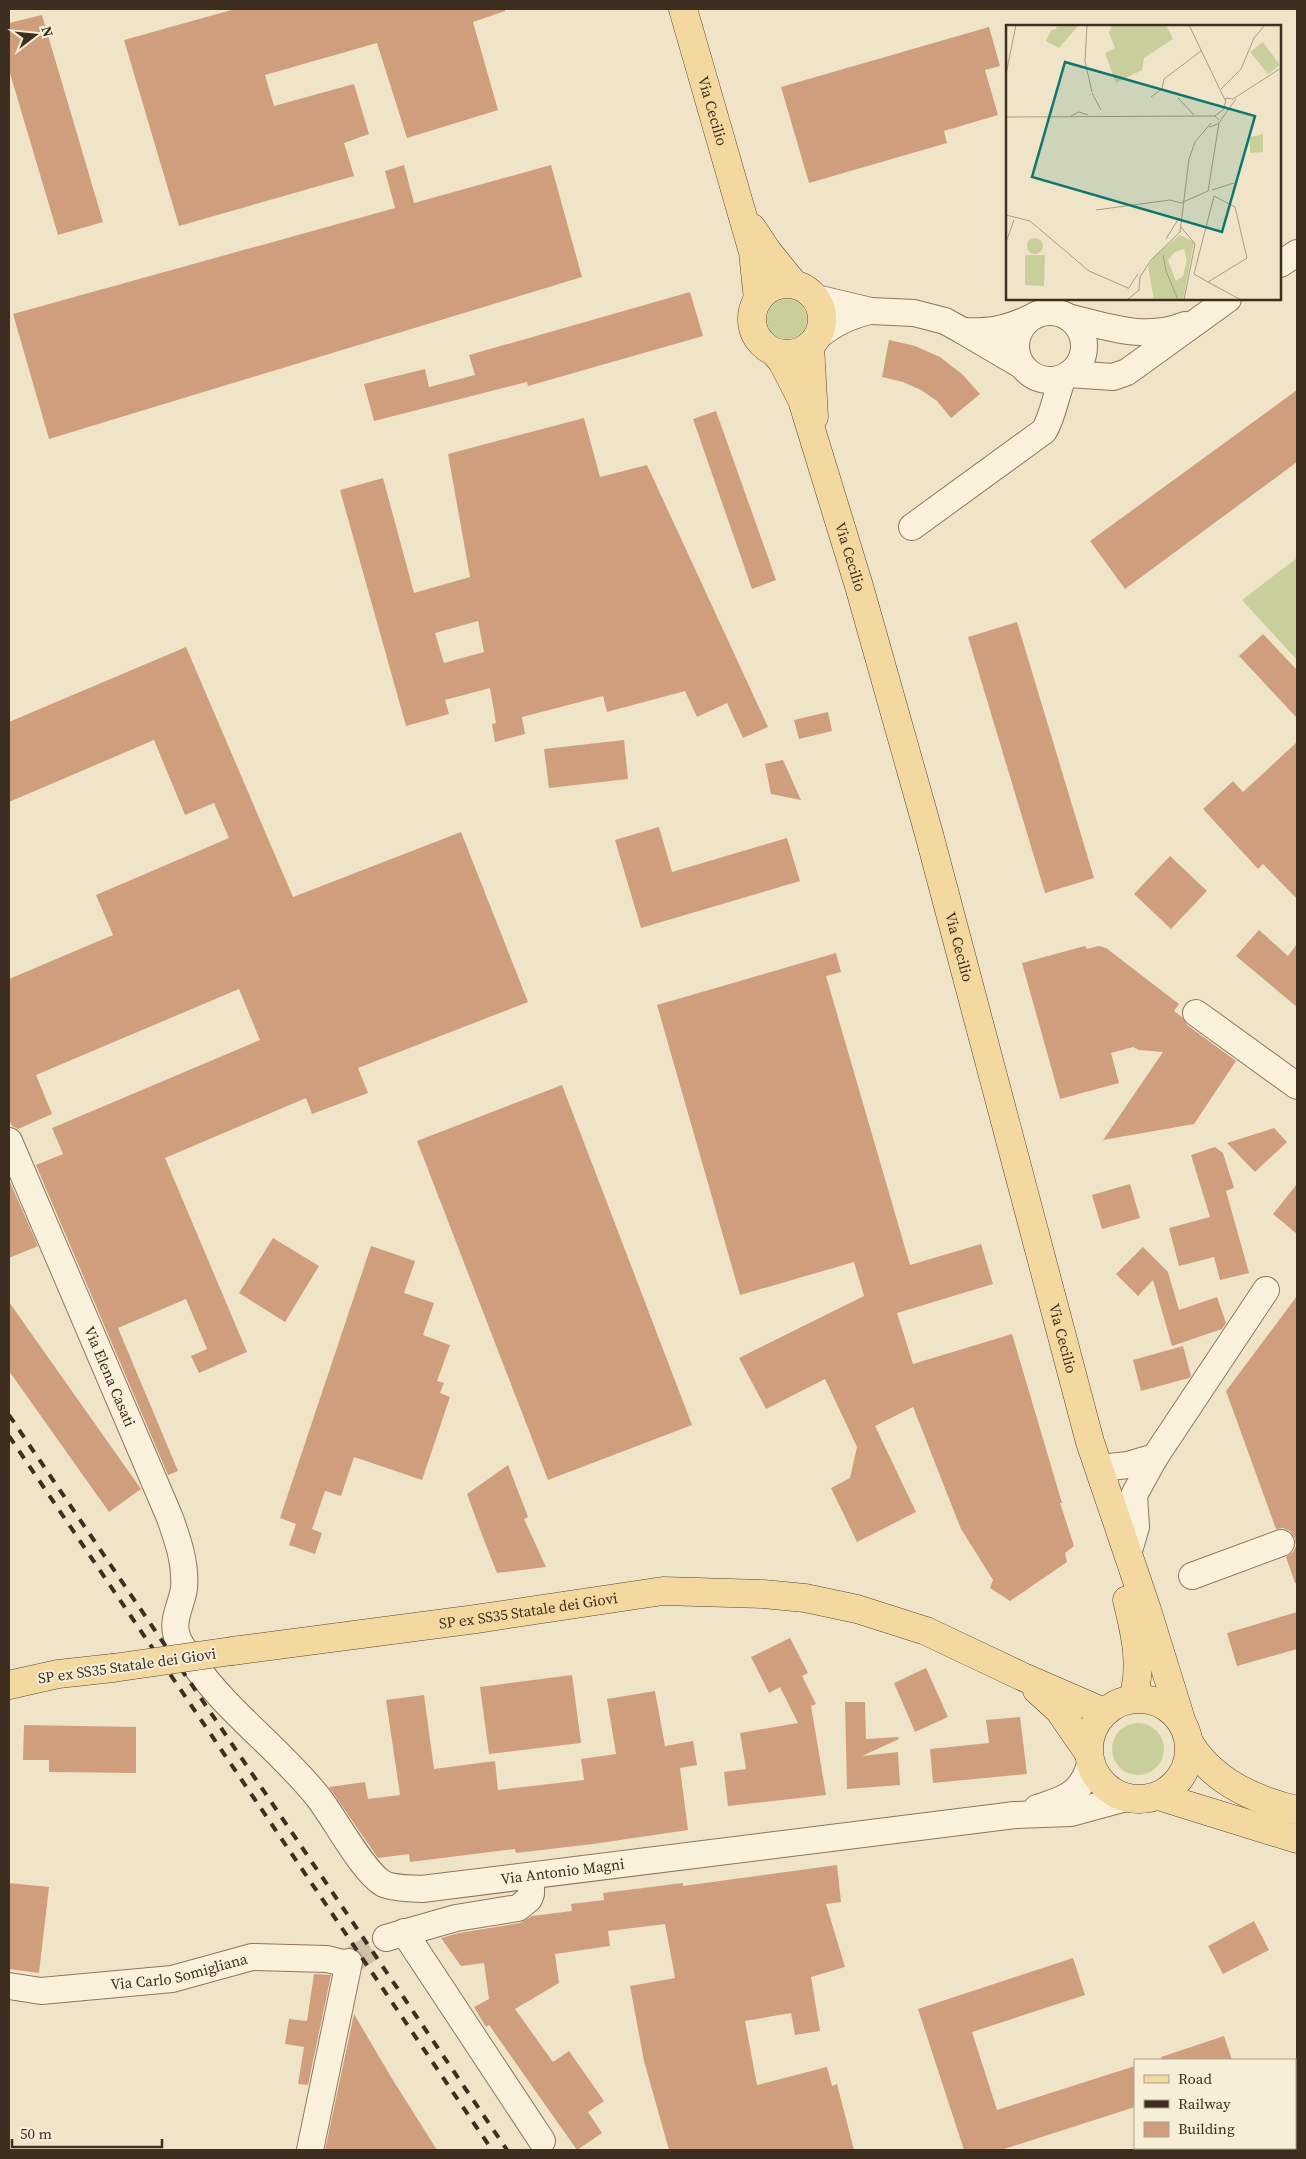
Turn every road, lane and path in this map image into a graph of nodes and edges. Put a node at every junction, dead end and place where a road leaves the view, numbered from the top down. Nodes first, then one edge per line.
1 (683, 9) edge
2 (743, 214) junction
3 (1297, 254) edge
4 (1281, 263) edge
5 (805, 291) junction
6 (758, 300) junction
7 (1227, 300) edge
8 (871, 311) junction
9 (1068, 317) junction
10 (1028, 319) junction
11 (1196, 321) junction
12 (963, 331) junction
13 (814, 341) junction
14 (774, 352) junction
15 (1025, 369) junction
16 (1066, 376) junction
17 (816, 446) junction
18 (1022, 449) junction
19 (912, 527) dead end
20 (1196, 1013) dead end
21 (1297, 1086) edge
22 (9, 1141) edge
23 (1266, 1290) dead end
24 (1155, 1457) junction
25 (1096, 1459) junction
26 (1281, 1544) dead end
27 (1128, 1554) junction
28 (1192, 1576) dead end
29 (175, 1618) joint
30 (1020, 1676) junction
31 (13, 1679) edge
32 (1133, 1699) junction
33 (1104, 1712) junction
34 (1185, 1733) junction
35 (1089, 1758) junction
36 (1158, 1796) junction
37 (1126, 1798) junction
38 (1297, 1810) edge
39 (1015, 1815) junction
40 (1297, 1840) edge
41 (530, 1876) junction
42 (9, 1986) edge
43 (542, 2141) dead end
44 (310, 2150) edge

1 - 2 main road, Via Cecilio
2 - 5 main road, Via Cecilio
2 - 6 main road, Via Cecilio
3 - 4 street
5 - 6 main road
5 - 8 street
5 - 13 main road
6 - 14 main road
7 - 11 street
8 - 12 street
8 - 13 street
9 - 10 street
9 - 11 street
9 - 16 street
10 - 12 street
10 - 15 street
11 - 16 street
12 - 15 street
13 - 14 main road
13 - 17 main road, Via Cecilio
14 - 17 main road, Via Cecilio
15 - 16 street
15 - 18 street
16 - 18 street
17 - 25 main road, Via Cecilio
18 - 19 street
20 - 21 street
22 - 29 street, Via Elena Casati
23 - 24 street
24 - 25 street
24 - 27 street
25 - 27 main road, Via Cecilio
25 - 32 main road, Via Cecilio
26 - 28 street
27 - 34 main road, Via Cecilio
29 - 41 street, Via Antonio Magni
30 - 31 main road, SP ex SS35 Statale dei Giovi, bridge
30 - 33 main road, SP ex SS35 Statale dei Giovi
30 - 35 main road, SP ex SS35 Statale dei Giovi
32 - 33 main road
32 - 34 main road
33 - 35 main road
34 - 36 main road
34 - 38 main road
35 - 37 main road
35 - 39 street
36 - 37 main road
36 - 40 main road
37 - 39 street
39 - 41 street, Via Antonio Magni
41 - 43 street
42 - 44 street, Via Carlo Somigliana

